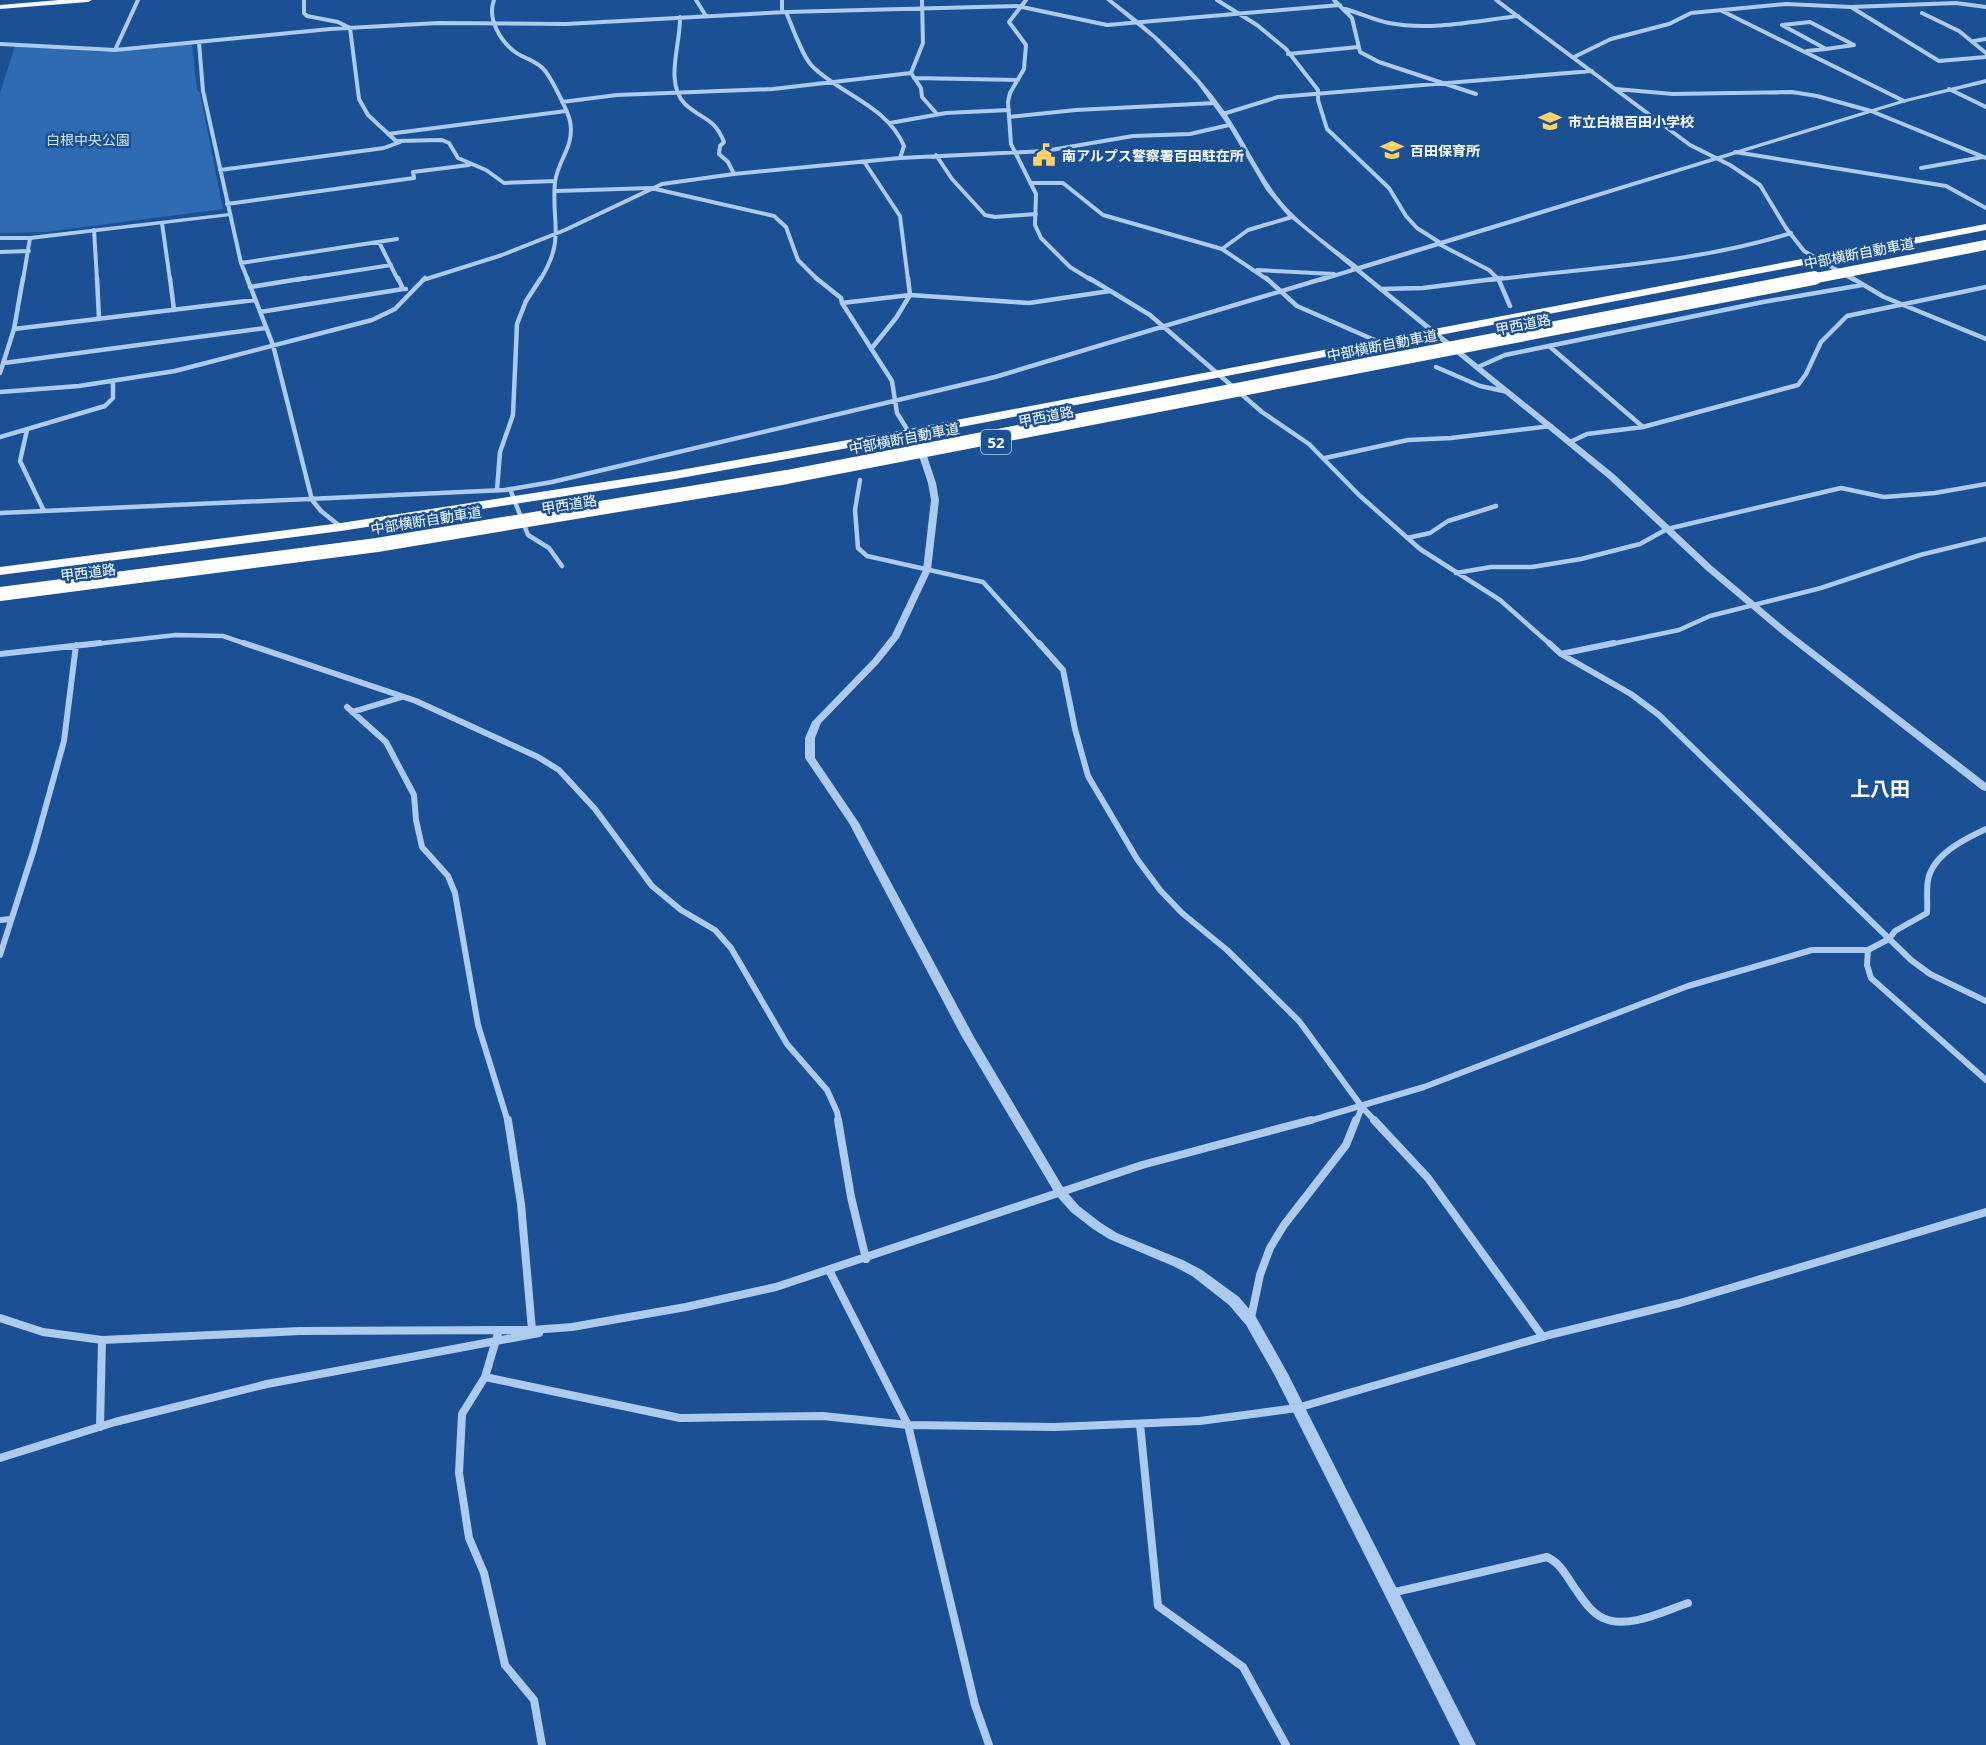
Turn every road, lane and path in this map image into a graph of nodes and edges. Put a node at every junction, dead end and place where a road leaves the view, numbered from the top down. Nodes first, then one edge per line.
1 (88, 0) edge
2 (138, 0) edge
3 (304, 0) edge
4 (494, 0) edge
5 (696, 0) edge
6 (782, 0) edge
7 (861, 0) edge
8 (922, 0) edge
9 (1026, 0) edge
10 (1109, 0) edge
11 (1217, 0) edge
12 (1334, 0) edge
13 (1496, 0) edge
14 (1926, 0) edge
15 (1935, 4) junction
16 (1340, 5) junction
17 (1022, 6) junction
18 (0, 7) edge
19 (1851, 7) junction
20 (1986, 7) edge
21 (923, 8) junction
22 (863, 9) junction
23 (1345, 9) junction
24 (1721, 10) junction
25 (784, 12) junction
26 (1922, 13) dead end
27 (1240, 14) junction
28 (706, 16) junction
29 (1518, 16) junction
30 (681, 17) junction
31 (494, 22) junction
32 (1138, 22) junction
33 (350, 28) junction
34 (1986, 39) edge
35 (1974, 41) junction
36 (199, 42) junction
37 (0, 44) edge
38 (1358, 47) junction
39 (1827, 49) junction
40 (115, 50) junction
41 (1806, 51) junction
42 (1288, 54) junction
43 (1986, 55) edge
44 (1574, 57) junction
45 (1592, 71) junction
46 (912, 75) junction
47 (1017, 80) junction
48 (1986, 81) edge
49 (836, 82) junction
50 (1448, 84) junction
51 (1615, 89) junction
52 (1949, 89) junction
53 (1317, 93) junction
54 (678, 94) junction
55 (1476, 94) dead end
56 (1904, 101) junction
57 (562, 102) junction
58 (1215, 103) junction
59 (1986, 107) edge
60 (1009, 110) junction
61 (566, 111) junction
62 (1871, 111) junction
63 (938, 114) junction
64 (1223, 114) junction
65 (1009, 117) junction
66 (890, 123) junction
67 (1229, 124) junction
68 (387, 135) junction
69 (400, 141) junction
70 (1014, 152) junction
71 (1736, 152) junction
72 (936, 155) junction
73 (1985, 157) edge
74 (900, 158) junction
75 (1717, 158) junction
76 (865, 163) junction
77 (474, 165) junction
78 (1921, 168) dead end
79 (220, 170) junction
80 (734, 174) junction
81 (555, 181) junction
82 (1031, 183) junction
83 (651, 188) junction
84 (556, 191) junction
85 (227, 204) junction
86 (1986, 208) edge
87 (1036, 214) junction
88 (229, 215) junction
89 (1292, 217) junction
90 (162, 223) junction
91 (1986, 226) edge
92 (94, 230) junction
93 (557, 233) junction
94 (1791, 233) junction
95 (0, 238) edge
96 (30, 238) junction
97 (397, 239) dead end
98 (379, 242) junction
99 (1438, 243) junction
100 (1986, 245) edge
101 (1222, 249) junction
102 (29, 251) junction
103 (0, 252) edge
104 (1818, 260) junction
105 (241, 263) junction
106 (391, 265) junction
107 (1356, 269) junction
108 (1256, 270) junction
109 (1340, 274) junction
110 (1846, 275) junction
111 (1499, 278) junction
112 (1863, 285) junction
113 (250, 287) junction
114 (1986, 287) edge
115 (403, 289) junction
116 (1381, 289) junction
117 (411, 290) junction
118 (1110, 291) junction
119 (1282, 291) junction
120 (910, 295) junction
121 (255, 300) junction
122 (842, 303) junction
123 (1901, 304) junction
124 (1510, 306) dead end
125 (174, 310) junction
126 (260, 312) junction
127 (99, 319) junction
128 (1164, 327) junction
129 (266, 328) junction
130 (14, 329) junction
131 (1433, 332) junction
132 (1986, 339) edge
133 (1379, 342) junction
134 (273, 345) junction
135 (1549, 346) junction
136 (871, 348) junction
137 (1459, 353) junction
138 (4, 363) junction
139 (1436, 367) dead end
140 (1478, 368) junction
141 (0, 373) edge
142 (1217, 373) junction
143 (113, 381) junction
144 (0, 392) edge
145 (1508, 392) junction
146 (1242, 394) junction
147 (894, 402) junction
148 (1551, 426) junction
149 (1643, 427) junction
150 (27, 430) junction
151 (909, 433) junction
152 (0, 437) edge
153 (1570, 442) junction
154 (923, 456) junction
155 (1325, 458) junction
156 (860, 480) dead end
157 (1986, 484) edge
158 (510, 489) junction
159 (497, 490) junction
160 (312, 500) junction
161 (516, 501) junction
162 (1496, 506) dead end
163 (44, 511) junction
164 (0, 513) edge
165 (524, 526) junction
166 (341, 527) junction
167 (1667, 529) junction
168 (1407, 538) junction
169 (1986, 539) edge
170 (562, 566) dead end
171 (927, 570) junction
172 (0, 571) edge
173 (1456, 573) junction
174 (0, 589) edge
175 (0, 596) edge
176 (1751, 604) junction
177 (76, 645) junction
178 (0, 654) edge
179 (1561, 654) junction
180 (403, 697) junction
181 (1986, 788) edge
182 (1986, 829) edge
183 (11, 919) junction
184 (0, 920) edge
185 (1889, 939) junction
186 (1868, 950) junction
187 (0, 955) edge
188 (1986, 1001) edge
189 (1986, 1080) edge
190 (1362, 1107) junction
191 (1060, 1192) junction
192 (1986, 1212) edge
193 (866, 1259) junction
194 (830, 1270) junction
195 (0, 1318) edge
196 (1251, 1321) junction
197 (572, 1327) junction
198 (499, 1330) junction
199 (532, 1330) junction
200 (1543, 1337) junction
201 (102, 1340) junction
202 (494, 1341) junction
203 (485, 1377) junction
204 (1297, 1408) junction
205 (1140, 1424) junction
206 (908, 1425) junction
207 (100, 1427) junction
208 (0, 1458) edge
209 (1391, 1593) junction
210 (1688, 1603) dead end
211 (542, 1745) edge
212 (989, 1745) edge
213 (1286, 1745) edge
214 (1468, 1745) edge

1 - 18 main road
2 - 40 street
3 - 33 street
4 - 31 street
5 - 28 street
6 - 25 street
7 - 22 street
8 - 21 street
9 - 17 street
10 - 32 street
11 - 27 street
12 - 16 street
13 - 29 street
14 - 15 street
15 - 19 street
15 - 20 street
16 - 23 street
16 - 27 street
17 - 21 street
17 - 32 street
17 - 47 street
19 - 24 street
19 - 43 street
21 - 22 street
21 - 46 street
22 - 25 street
23 - 29 street
23 - 38 street
24 - 41 street
24 - 44 street
25 - 28 street
25 - 49 street
26 - 35 street
27 - 32 street
27 - 42 street
28 - 30 street
29 - 44 street
30 - 31 street
30 - 54 street
31 - 33 street
31 - 57 street
32 - 58 street
33 - 36 street
33 - 68 street
34 - 35 street
35 - 43 street
36 - 40 street
36 - 79 street
37 - 40 street
38 - 42 street
38 - 50 street
39 - 39 street
39 - 41 street
41 - 56 street
42 - 53 street
44 - 45 street
45 - 50 street
45 - 51 street
46 - 47 street
46 - 49 street
46 - 63 street
47 - 60 street
48 - 52 street
49 - 54 street
49 - 66 street
50 - 53 street
50 - 55 street
51 - 62 street
51 - 75 street
52 - 56 street
52 - 59 street
53 - 64 street
53 - 99 street
54 - 57 street
54 - 80 street
56 - 62 street
57 - 61 street
58 - 64 street
58 - 65 street
60 - 63 street
60 - 65 street
61 - 68 street
61 - 81 street
62 - 71 street
62 - 73 street
63 - 66 street
64 - 67 street
65 - 70 street
66 - 74 street
67 - 70 street
67 - 89 street
68 - 69 street
69 - 77 street
69 - 79 street
70 - 72 street
70 - 82 street
71 - 75 street
71 - 86 street
72 - 74 street
72 - 87 street
73 - 78 street
74 - 76 street
75 - 94 street
75 - 99 street
76 - 80 street
76 - 120 street
77 - 81 street
77 - 85 street
79 - 85 street
80 - 83 street
81 - 84 street
82 - 87 street
82 - 101 street
83 - 84 street
83 - 93 street
83 - 122 street
84 - 93 street
85 - 88 street
87 - 118 street
88 - 90 street
88 - 105 street
89 - 101 street
89 - 107 street
90 - 92 street
90 - 125 street
91 - 104 highway, 甲西道路 / 52
92 - 96 street
92 - 127 street
93 - 117 street
93 - 159 street
94 - 104 street
94 - 111 street
95 - 96 street
96 - 102 street
97 - 98 street
98 - 105 street
98 - 106 street
99 - 107 street
99 - 111 street
100 - 110 highway, 甲西道路 / 52
100 - 174 highway, 中部横断自動車道, bridge
100 - 175 highway, 中部横断自動車道, bridge
101 - 108 street
102 - 103 street
102 - 130 street
104 - 110 street
104 - 131 highway, 甲西道路 / 52
105 - 113 street
106 - 113 street
106 - 115 street
107 - 109 street
107 - 116 street
108 - 109 street
108 - 119 street
109 - 119 street
110 - 112 street
110 - 137 highway, 甲西道路 / 52
111 - 116 street
111 - 124 street
112 - 123 street
112 - 135 street
113 - 121 street
114 - 123 street
115 - 117 street
115 - 126 street
116 - 131 street
117 - 134 street
118 - 120 street
118 - 128 street
119 - 128 street
119 - 133 street
120 - 122 street
120 - 136 street
121 - 125 street
121 - 126 street
122 - 136 street
123 - 132 street
123 - 149 street
125 - 127 street
126 - 129 street
127 - 130 street
128 - 142 street
128 - 147 street
129 - 134 street
129 - 138 street
130 - 138 street
131 - 133 highway, 甲西道路 / 52
131 - 137 street
133 - 142 highway, 甲西道路 / 52
134 - 143 street
134 - 160 street
135 - 140 street
135 - 149 street
136 - 147 street
137 - 140 street
137 - 146 highway, 甲西道路 / 52
138 - 141 street
139 - 145 street
140 - 145 street
142 - 146 street
142 - 151 highway, 甲西道路 / 52
143 - 144 street
143 - 150 street
145 - 148 street
146 - 154 highway, 甲西道路 / 52
146 - 155 street
147 - 151 street
147 - 158 street
148 - 153 street
148 - 155 street
149 - 153 street
150 - 152 street
150 - 163 street
151 - 154 street
151 - 161 highway, 甲西道路 / 52
153 - 167 street
154 - 165 highway, 甲西道路 / 52
154 - 171 street
155 - 168 street
156 - 171 street
157 - 167 street
158 - 159 street
158 - 161 street
159 - 160 street
160 - 163 street
160 - 166 street
161 - 165 street
161 - 166 highway, 甲西道路 / 52
162 - 168 street
163 - 164 street
165 - 170 street
165 - 175 highway, 甲西道路 / 52
166 - 172 highway, 甲西道路 / 52
167 - 173 street
167 - 176 street
168 - 173 street
169 - 176 street
171 - 190 street
171 - 191 street
173 - 179 street
176 - 179 street
176 - 181 street
177 - 178 street
177 - 180 street
177 - 183 street
179 - 185 street
180 - 193 street
180 - 199 street
182 - 185 street
183 - 184 street
183 - 187 street
185 - 186 street
185 - 188 street
186 - 189 street
186 - 190 street
190 - 191 street
190 - 196 street
190 - 200 street
191 - 193 street
191 - 196 street
192 - 200 street
193 - 194 street
194 - 197 street
194 - 206 street
195 - 201 street
196 - 204 street
197 - 199 street
197 - 202 street
198 - 199 street
198 - 201 street
198 - 202 street
200 - 204 street
201 - 207 street
202 - 203 street
202 - 207 street
203 - 206 street
203 - 211 street
204 - 205 street
204 - 209 street
205 - 206 street
205 - 213 street
206 - 212 street
207 - 208 street
209 - 210 street
209 - 214 street

